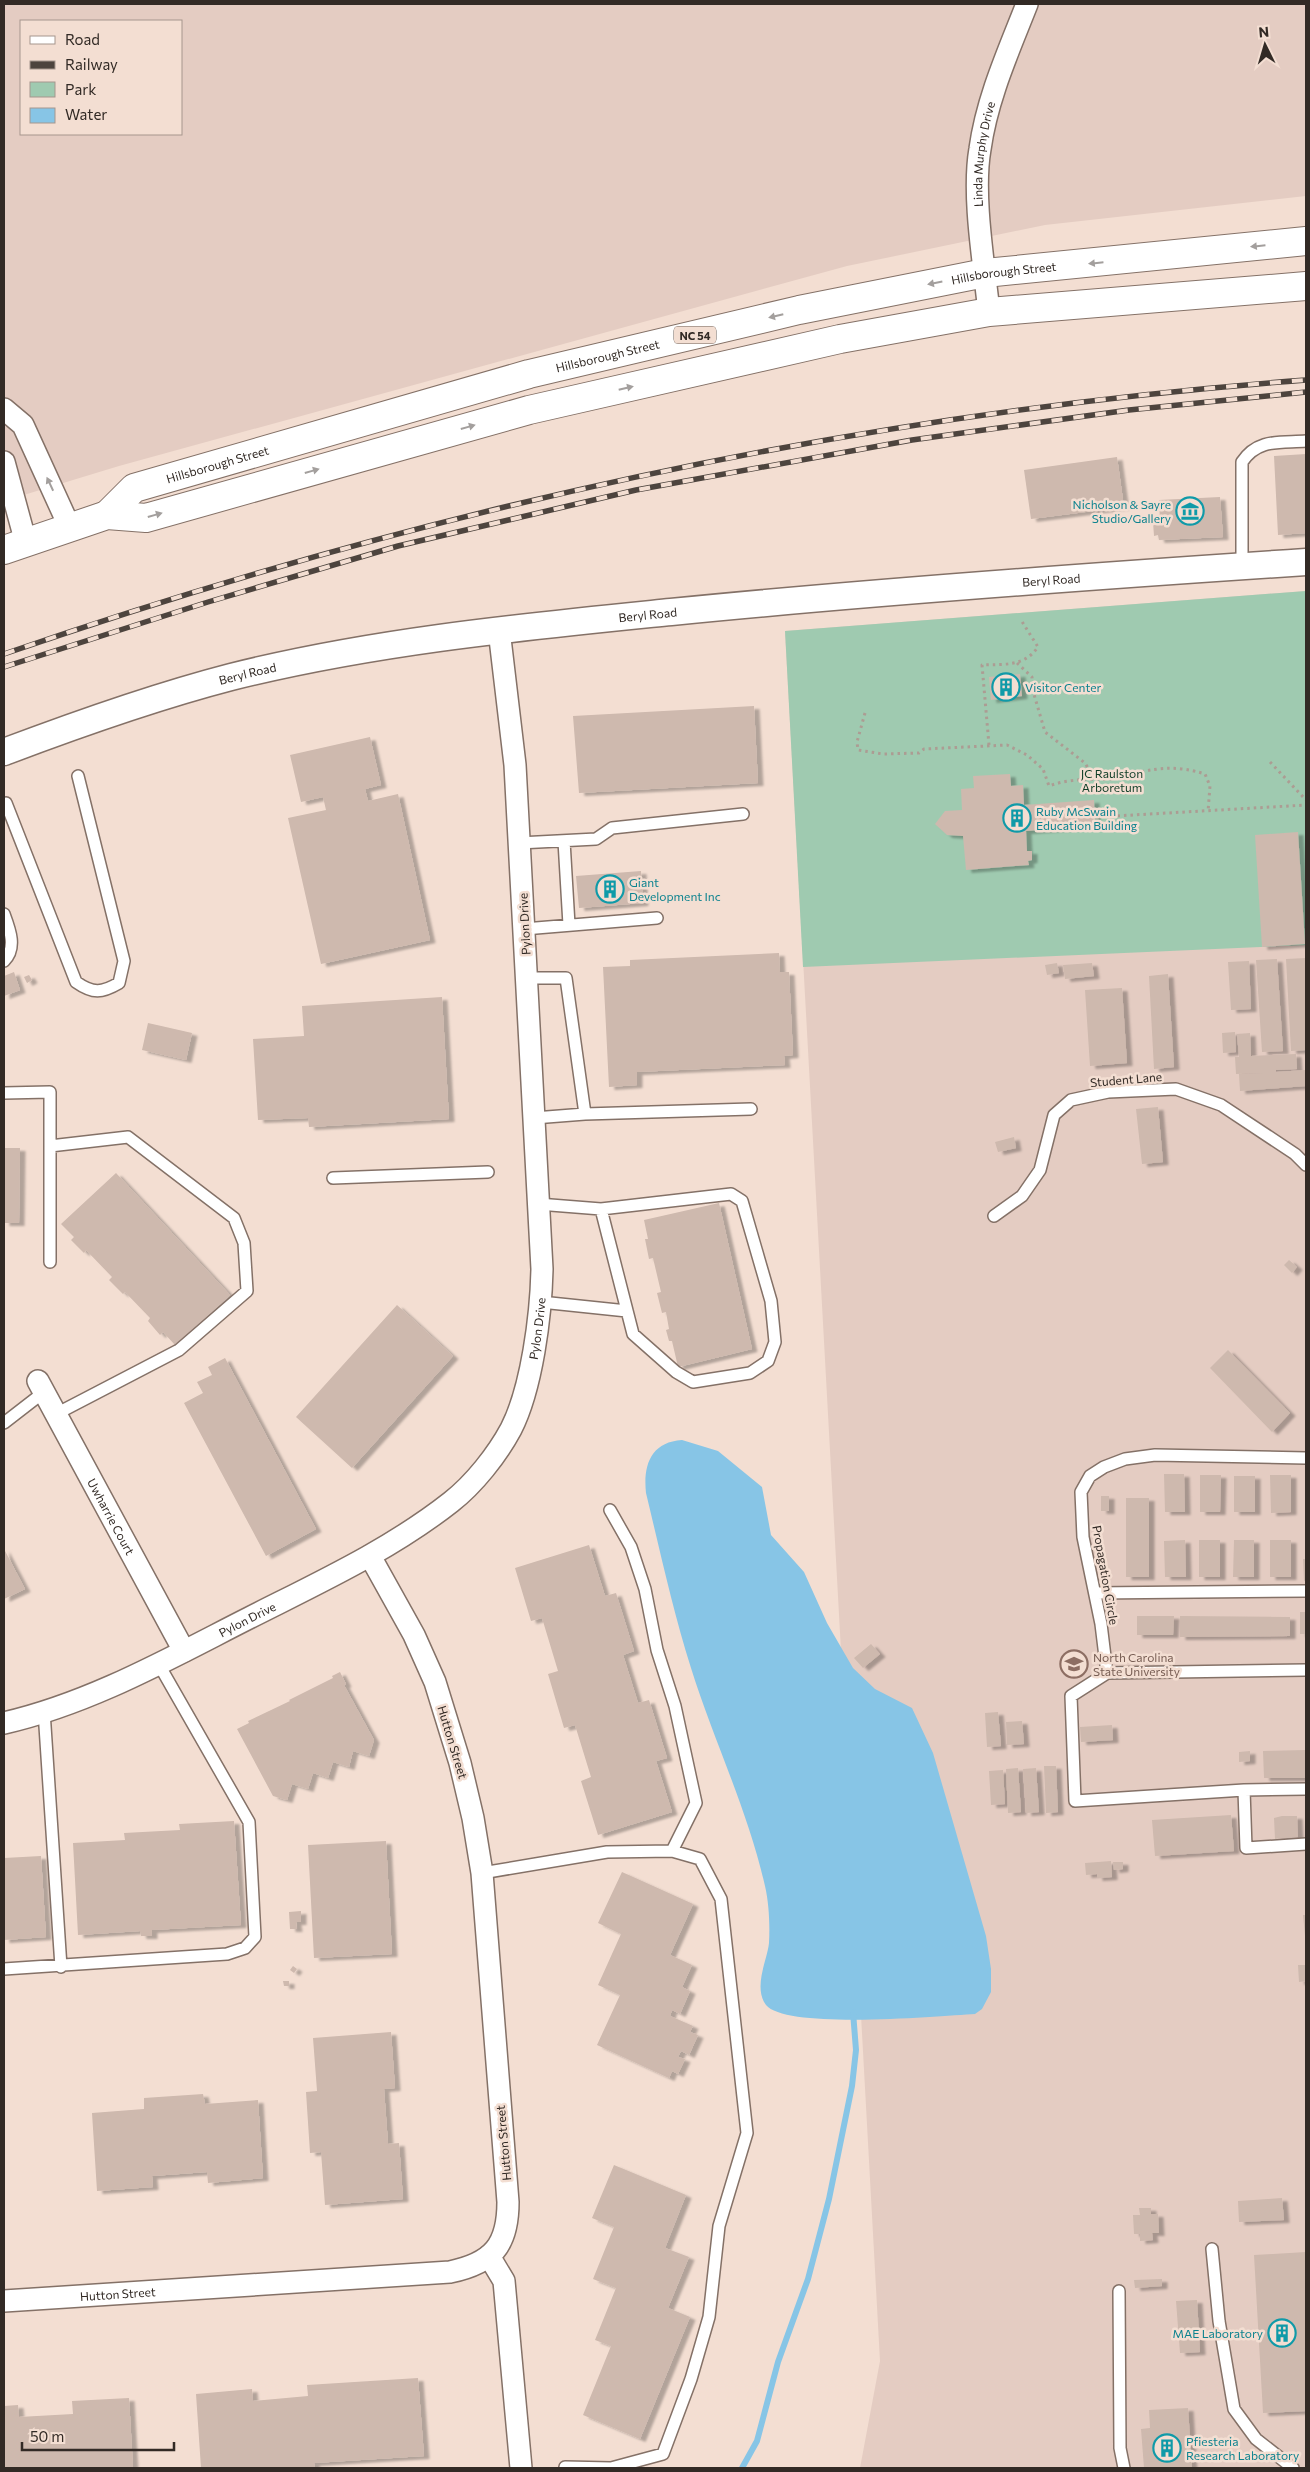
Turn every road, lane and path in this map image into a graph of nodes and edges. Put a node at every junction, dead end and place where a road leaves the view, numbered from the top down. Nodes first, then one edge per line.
1 (1027, 4) edge
2 (1306, 241) edge
3 (985, 273) junction
4 (1306, 286) edge
5 (989, 312) junction
6 (4, 409) edge
7 (1306, 441) edge
8 (4, 462) edge
9 (107, 515) junction
10 (70, 528) junction
11 (15, 546) edge
12 (1306, 562) edge
13 (1242, 566) junction
14 (1021, 620) dead end
15 (499, 630) junction
16 (1017, 663) junction
17 (865, 713) dead end
18 (989, 746) junction
19 (4, 752) edge
20 (1270, 762) dead end
21 (78, 776) dead end
22 (1094, 778) junction
23 (1306, 800) edge
24 (6, 803) dead end
25 (1306, 805) edge
26 (1208, 812) junction
27 (743, 814) dead end
28 (1098, 817) dead end
29 (564, 841) junction
30 (520, 844) junction
31 (4, 914) edge
32 (657, 918) dead end
33 (569, 925) junction
34 (524, 929) junction
35 (4, 961) edge
36 (527, 978) junction
37 (4, 1092) edge
38 (751, 1109) dead end
39 (585, 1114) junction
40 (534, 1118) junction
41 (50, 1146) junction
42 (1306, 1165) edge
43 (488, 1172) dead end
44 (333, 1178) dead end
45 (538, 1204) junction
46 (601, 1208) junction
47 (994, 1216) dead end
48 (50, 1262) dead end
49 (541, 1302) junction
50 (627, 1311) junction
51 (41, 1387) joint
52 (56, 1414) junction
53 (4, 1423) edge
54 (1306, 1458) edge
55 (610, 1510) dead end
56 (370, 1556) junction
57 (1306, 1591) edge
58 (1095, 1593) junction
59 (184, 1651) junction
60 (158, 1663) junction
61 (1306, 1670) edge
62 (1107, 1673) junction
63 (44, 1712) junction
64 (4, 1723) edge
65 (1306, 1789) edge
66 (1244, 1790) junction
67 (1306, 1844) edge
68 (672, 1851) junction
69 (482, 1873) junction
70 (61, 1966) junction
71 (4, 1969) edge
72 (1212, 2249) dead end
73 (489, 2256) junction
74 (1119, 2291) dead end
75 (4, 2301) edge
76 (565, 2467) dead end
77 (520, 2468) edge
78 (1124, 2468) edge
79 (1293, 2468) edge

1 - 3 street, Linda Murphy Drive
2 -> 3 main road, Hillsborough Street / NC 54
3 - 5 street, Linda Murphy Drive
3 -> 9 main road, Hillsborough Street / NC 54
4 - 5 main road, Hillsborough Street / NC 54
9 -> 5 main road, Hillsborough Street / NC 54
10 -> 6 street
7 - 13 lane
8 - 11 street
9 - 10 main road, Hillsborough Street / NC 54
10 - 11 main road, Hillsborough Street / NC 54
12 - 13 street, Beryl Road
13 - 15 street, Beryl Road
14 - 16 path
15 - 19 street, Beryl Road
15 - 30 street, Pylon Drive
16 - 18 path
16 - 22 path
17 - 18 path
18 - 22 path
20 - 23 path
21 - 24 lane
22 - 26 path
25 - 26 path
26 - 28 path
27 - 29 lane
29 - 30 lane
29 - 33 lane
30 - 34 street, Pylon Drive
31 - 35 lane
32 - 33 lane
33 - 34 lane
34 - 36 street, Pylon Drive
36 - 39 lane
36 - 40 street, Pylon Drive
37 - 41 lane
38 - 39 lane
39 - 40 lane
40 - 45 street, Pylon Drive
41 - 48 lane
41 - 52 lane
42 - 47 lane, Student Lane
43 - 44 lane
45 - 46 lane
45 - 49 street, Pylon Drive
46 - 50 lane
46 - 50 lane
49 - 50 lane
49 - 56 street, Pylon Drive
51 - 52 street, Uwharrie Court
51 - 53 lane
52 - 59 street, Uwharrie Court
54 - 58 lane, Propagation Circle
55 - 68 lane
56 - 59 street, Pylon Drive
56 - 69 street, Hutton Street
57 - 58 lane
58 - 62 lane, Propagation Circle
59 - 60 street, Pylon Drive
60 - 63 street, Pylon Drive
60 - 70 lane
61 - 62 lane
62 - 66 lane
63 - 64 street, Pylon Drive
63 - 70 lane
65 - 66 lane
66 - 67 lane
68 - 69 lane
68 - 76 lane
69 - 73 street, Hutton Street
70 - 71 lane
72 - 79 lane
73 - 75 street, Hutton Street
73 - 77 street
74 - 78 lane

